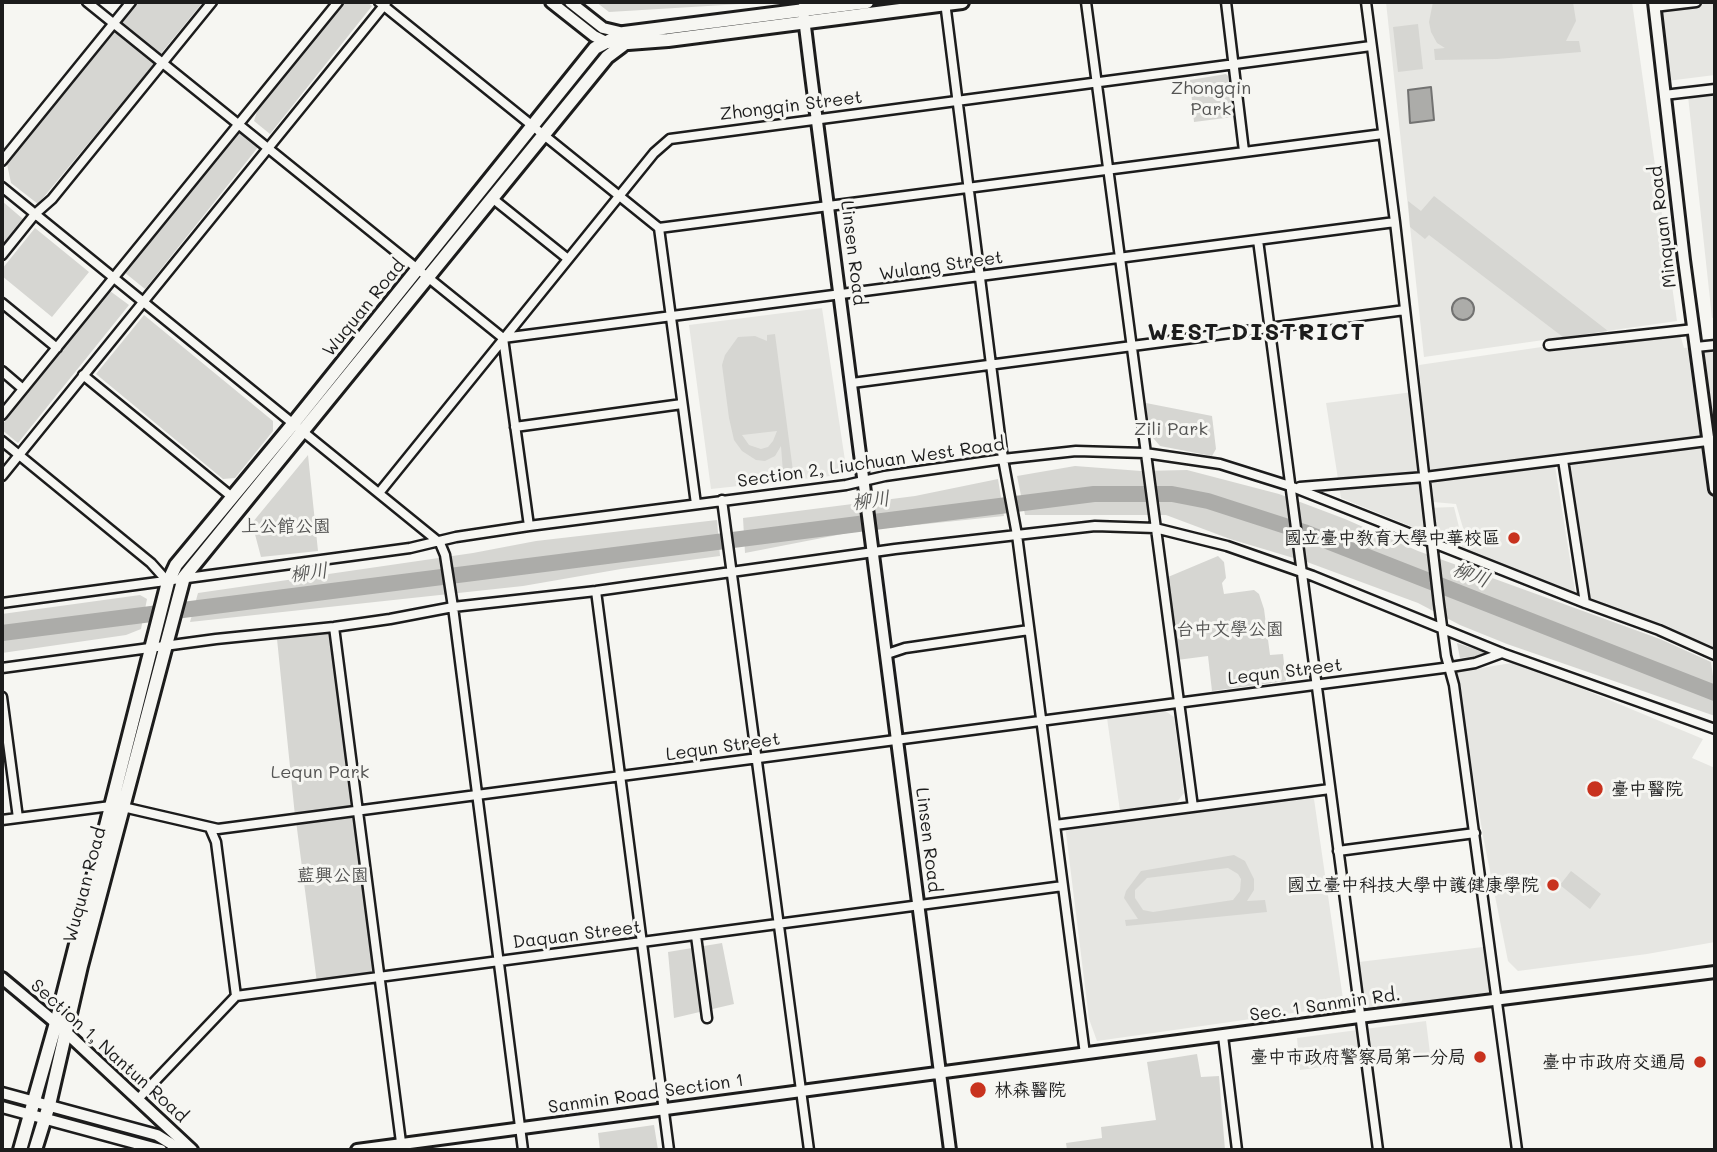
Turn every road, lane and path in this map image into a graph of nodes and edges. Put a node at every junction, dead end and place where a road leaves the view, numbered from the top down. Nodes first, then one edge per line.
1 (87, 2) edge
2 (131, 2) edge
3 (212, 2) edge
4 (338, 2) edge
5 (551, 2) edge
6 (570, 2) edge
7 (867, 2) edge
8 (962, 2) edge
9 (1086, 2) edge
10 (1226, 2) edge
11 (1366, 2) edge
12 (1696, 2) edge
13 (383, 3) edge
14 (945, 3) edge
15 (1654, 4) edge
16 (803, 9) edge
17 (113, 23) junction
18 (597, 37) junction
19 (624, 39) junction
20 (608, 43) junction
21 (1371, 46) junction
22 (607, 57) junction
23 (162, 63) junction
24 (1233, 64) junction
25 (1097, 82) junction
26 (1715, 89) edge
27 (1664, 95) junction
28 (958, 100) junction
29 (817, 119) junction
30 (238, 124) junction
31 (533, 127) junction
32 (1383, 134) junction
33 (543, 135) junction
34 (267, 148) junction
35 (1244, 151) junction
36 (2, 161) edge
37 (1108, 169) junction
38 (2, 187) edge
39 (969, 188) junction
40 (619, 197) junction
41 (492, 198) junction
42 (829, 207) junction
43 (35, 214) junction
44 (1395, 222) junction
45 (659, 229) junction
46 (1258, 240) junction
47 (2, 255) edge
48 (1120, 258) junction
49 (568, 259) junction
50 (422, 274) junction
51 (981, 276) junction
52 (114, 278) junction
53 (840, 295) junction
54 (143, 301) junction
55 (2, 303) edge
56 (1405, 310) junction
57 (671, 318) junction
58 (1269, 328) junction
59 (1694, 329) junction
60 (503, 338) junction
61 (1549, 345) dead end
62 (1715, 345) edge
63 (1131, 346) junction
64 (1696, 347) junction
65 (57, 348) junction
66 (992, 364) junction
67 (2, 371) edge
68 (83, 376) junction
69 (852, 383) junction
70 (23, 389) junction
71 (682, 404) junction
72 (2, 415) edge
73 (515, 427) junction
74 (298, 428) junction
75 (1712, 440) edge
76 (2, 441) edge
77 (1145, 453) junction
78 (18, 455) junction
79 (1003, 458) junction
80 (1563, 460) junction
81 (2, 476) edge
82 (1424, 477) junction
83 (864, 481) junction
84 (1290, 486) junction
85 (1715, 489) edge
86 (379, 493) junction
87 (232, 497) junction
88 (722, 500) junction
89 (696, 504) junction
90 (528, 526) junction
91 (1155, 528) junction
92 (1017, 535) junction
93 (1431, 542) junction
94 (440, 543) junction
95 (874, 552) junction
96 (732, 571) junction
97 (1301, 572) junction
98 (181, 586) junction
99 (167, 587) junction
100 (596, 591) junction
101 (2, 603) edge
102 (1585, 603) junction
103 (453, 607) junction
104 (334, 627) junction
105 (1443, 627) junction
106 (1029, 631) junction
107 (167, 647) junction
108 (152, 649) junction
109 (1503, 653) junction
110 (887, 654) junction
111 (1715, 655) edge
112 (1451, 667) junction
113 (2, 668) edge
114 (1316, 684) junction
115 (2, 697) edge
116 (1178, 702) junction
117 (1041, 721) junction
118 (1715, 729) edge
119 (898, 740) junction
120 (757, 758) junction
121 (620, 777) junction
122 (1330, 789) junction
123 (477, 796) junction
124 (117, 806) junction
125 (1193, 807) junction
126 (358, 811) junction
127 (18, 818) junction
128 (2, 820) edge
129 (1055, 825) junction
130 (210, 828) junction
131 (1475, 833) junction
132 (1338, 851) junction
133 (1063, 886) junction
134 (919, 907) junction
135 (779, 925) junction
136 (696, 936) junction
137 (641, 943) junction
138 (499, 962) junction
139 (1715, 972) edge
140 (379, 977) junction
141 (2, 978) edge
142 (236, 996) junction
143 (1497, 1000) junction
144 (1359, 1017) junction
145 (707, 1018) dead end
146 (61, 1028) junction
147 (1223, 1036) junction
148 (1085, 1054) junction
149 (939, 1074) junction
150 (801, 1092) junction
151 (2, 1093) edge
152 (138, 1099) junction
153 (33, 1100) junction
154 (2, 1107) edge
155 (663, 1110) junction
156 (47, 1112) junction
157 (29, 1115) junction
158 (520, 1129) junction
159 (402, 1147) edge
160 (20, 1150) edge
161 (35, 1150) edge
162 (161, 1150) edge
163 (181, 1150) edge
164 (192, 1150) edge
165 (357, 1150) edge
166 (523, 1150) edge
167 (668, 1150) edge
168 (809, 1150) edge
169 (950, 1150) edge
170 (1237, 1150) edge
171 (1378, 1150) edge
172 (1517, 1150) edge

1 - 17 street
2 - 17 street
3 - 23 street
4 - 30 street
5 - 18 main road
6 - 18 main road
7 - 16 main road, Wuquan Road
8 - 14 main road, Wuquan Road
9 - 25 street
10 - 24 street
11 - 21 street
12 - 15 street
13 - 31 street
13 - 34 street
14 - 16 main road, Wuquan Road
14 - 28 street
15 - 27 main road, Minquan Road
16 - 19 main road, Wuquan Road
16 - 29 main road, Linsen Road
17 - 23 street
17 - 36 street
18 - 19 main road
18 - 20 main road, Wuquan Road
18 - 31 main road, Wuquan Road
19 - 20 main road, Wuquan Road
19 - 22 main road, Wuquan Road
20 - 22 main road
21 - 24 street, Zhongqin Street
21 - 32 street
22 - 33 main road, Wuquan Road
23 - 30 street
23 - 43 street
24 - 25 street, Zhongqin Street
24 - 35 street
25 - 28 street, Zhongqin Street
25 - 37 street
26 - 27 street
27 - 59 main road, Minquan Road
28 - 29 street, Zhongqin Street
28 - 39 street
29 - 40 street, Zhongqin Street
29 - 42 main road, Linsen Road
30 - 34 street
30 - 52 street
31 - 33 street
31 - 50 main road, Wuquan Road
32 - 35 street
32 - 44 street
33 - 40 street
33 - 41 main road, Wuquan Road
34 - 50 street
34 - 54 street
35 - 37 street
37 - 39 street
37 - 48 street
38 - 43 street
39 - 42 street
39 - 51 street
40 - 45 street
40 - 49 street, Zhongqin Street
41 - 49 street
41 - 50 main road, Wuquan Road
42 - 45 street
42 - 53 main road, Linsen Road
43 - 47 street
43 - 52 street
44 - 46 street, Wulang Street
44 - 56 street
45 - 57 street
46 - 48 street, Wulang Street
46 - 58 street
48 - 51 street, Wulang Street
48 - 63 street
49 - 60 street, Zhongqin Street
50 - 60 street
50 - 74 main road, Wuquan Road
51 - 53 street, Wulang Street
51 - 66 street
52 - 54 street
52 - 65 street
53 - 57 street, Wulang Street
53 - 69 main road, Linsen Road
54 - 68 street
54 - 74 street
55 - 65 street
56 - 58 street
56 - 82 street
57 - 60 street, Wulang Street
57 - 71 street
58 - 63 street
58 - 84 street
59 - 61 street
59 - 64 main road, Minquan Road
60 - 73 street
60 - 86 street, Zhongqin Street
62 - 64 street
63 - 66 street
63 - 77 street
64 - 75 main road, Minquan Road
65 - 70 street
66 - 69 street
66 - 79 street
67 - 70 street
68 - 78 street
68 - 87 street
69 - 83 main road, Linsen Road
70 - 72 street
71 - 73 street
71 - 89 street
73 - 90 street
74 - 86 street
74 - 87 main road, Wuquan Road
74 - 98 main road, Wuquan Road
75 - 80 street
75 - 85 main road, Minquan Road
76 - 78 street
77 - 79 street, Section 2, Liuchuan West Road
77 - 84 street, Section 2, Liuchuan West Road
77 - 91 street
78 - 81 street
78 - 99 street
79 - 83 street, Section 2, Liuchuan West Road
79 - 92 street
80 - 82 street
80 - 102 street
82 - 84 street
82 - 93 street
83 - 88 street, Section 2, Liuchuan West Road
83 - 95 main road, Linsen Road
84 - 93 street, Section 2, Liuchuan West Road
84 - 97 street
86 - 94 street
87 - 99 main road, Wuquan Road
88 - 89 street, Section 2, Liuchuan West Road
88 - 96 street
89 - 90 street, Section 2, Liuchuan West Road
90 - 94 street, Section 2, Liuchuan West Road
91 - 92 street
91 - 97 street
91 - 116 street
92 - 95 street
92 - 106 street
93 - 102 street, Section 2, Liuchuan West Road
93 - 105 street
94 - 98 street, Section 2, Liuchuan West Road
94 - 103 street
95 - 96 street
95 - 110 main road, Linsen Road
96 - 100 street
96 - 120 street
97 - 105 street
97 - 114 street
98 - 99 street, Section 2, Liuchuan West Road
98 - 107 main road, Wuquan Road
99 - 101 street, Section 2, Liuchuan West Road
99 - 108 main road, Wuquan Road
100 - 103 street
100 - 121 street
102 - 111 street, Section 2, Liuchuan West Road
103 - 104 street
103 - 123 street
104 - 107 street
104 - 126 street
105 - 109 street
105 - 112 street
106 - 110 street
106 - 117 street
107 - 108 street
107 - 124 main road, Wuquan Road
108 - 113 street
108 - 124 main road, Wuquan Road
109 - 112 street, Lequn Street
109 - 118 street
110 - 119 main road, Linsen Road
112 - 114 street, Lequn Street
112 - 131 street
114 - 116 street, Lequn Street
114 - 122 street
115 - 127 street
116 - 117 street, Lequn Street
116 - 125 street
117 - 119 street, Lequn Street
117 - 129 street
119 - 120 street, Lequn Street
119 - 134 main road, Linsen Road
120 - 121 street, Lequn Street
120 - 135 street
121 - 123 street, Lequn Street
121 - 137 street
122 - 125 street
122 - 132 street
123 - 126 street, Lequn Street
123 - 138 street
124 - 127 street, Lequn Street
124 - 130 street, Lequn Street
124 - 146 main road, Wuquan Road
125 - 129 street
126 - 130 street, Lequn Street
126 - 140 street
127 - 128 street, Lequn Street
129 - 133 street
130 - 142 street
131 - 132 street
131 - 143 street
132 - 144 street
133 - 134 street, Daquan Street
133 - 148 street
134 - 135 street, Daquan Street
134 - 149 main road, Linsen Road
135 - 136 street, Daquan Street
135 - 150 street
136 - 137 street, Daquan Street
136 - 145 street
137 - 138 street, Daquan Street
137 - 155 street
138 - 140 street, Daquan Street
138 - 158 street
139 - 143 main road, Sec. 1 Sanmin Rd.
140 - 142 street, Daquan Street
140 - 159 street
141 - 146 main road, Section 1, Nantun Road
142 - 152 street
143 - 144 main road, Sec. 1 Sanmin Rd.
143 - 172 street
144 - 147 main road, Sec. 1 Sanmin Rd.
144 - 171 street
146 - 152 main road, Section 1, Nantun Road
146 - 153 main road, Wuquan Road
146 - 156 main road, Wuquan Road
147 - 148 main road, Sec. 1 Sanmin Rd.
147 - 170 street
148 - 149 main road, Sec. 1 Sanmin Rd.
149 - 150 main road, Sanmin Road Section 1
149 - 169 main road, Linsen Road
150 - 155 main road, Sanmin Road Section 1
150 - 168 street
151 - 153 street
152 - 164 main road, Section 1, Nantun Road
153 - 156 street
153 - 157 main road, Wuquan Road
154 - 157 street
155 - 158 main road, Sanmin Road Section 1
155 - 167 street
156 - 157 street
156 - 161 main road, Wuquan Road
156 - 162 street
156 - 163 street
157 - 160 main road, Wuquan Road
158 - 159 main road, Sanmin Road Section 1
158 - 166 street
159 - 165 main road, Sanmin Road Section 1

